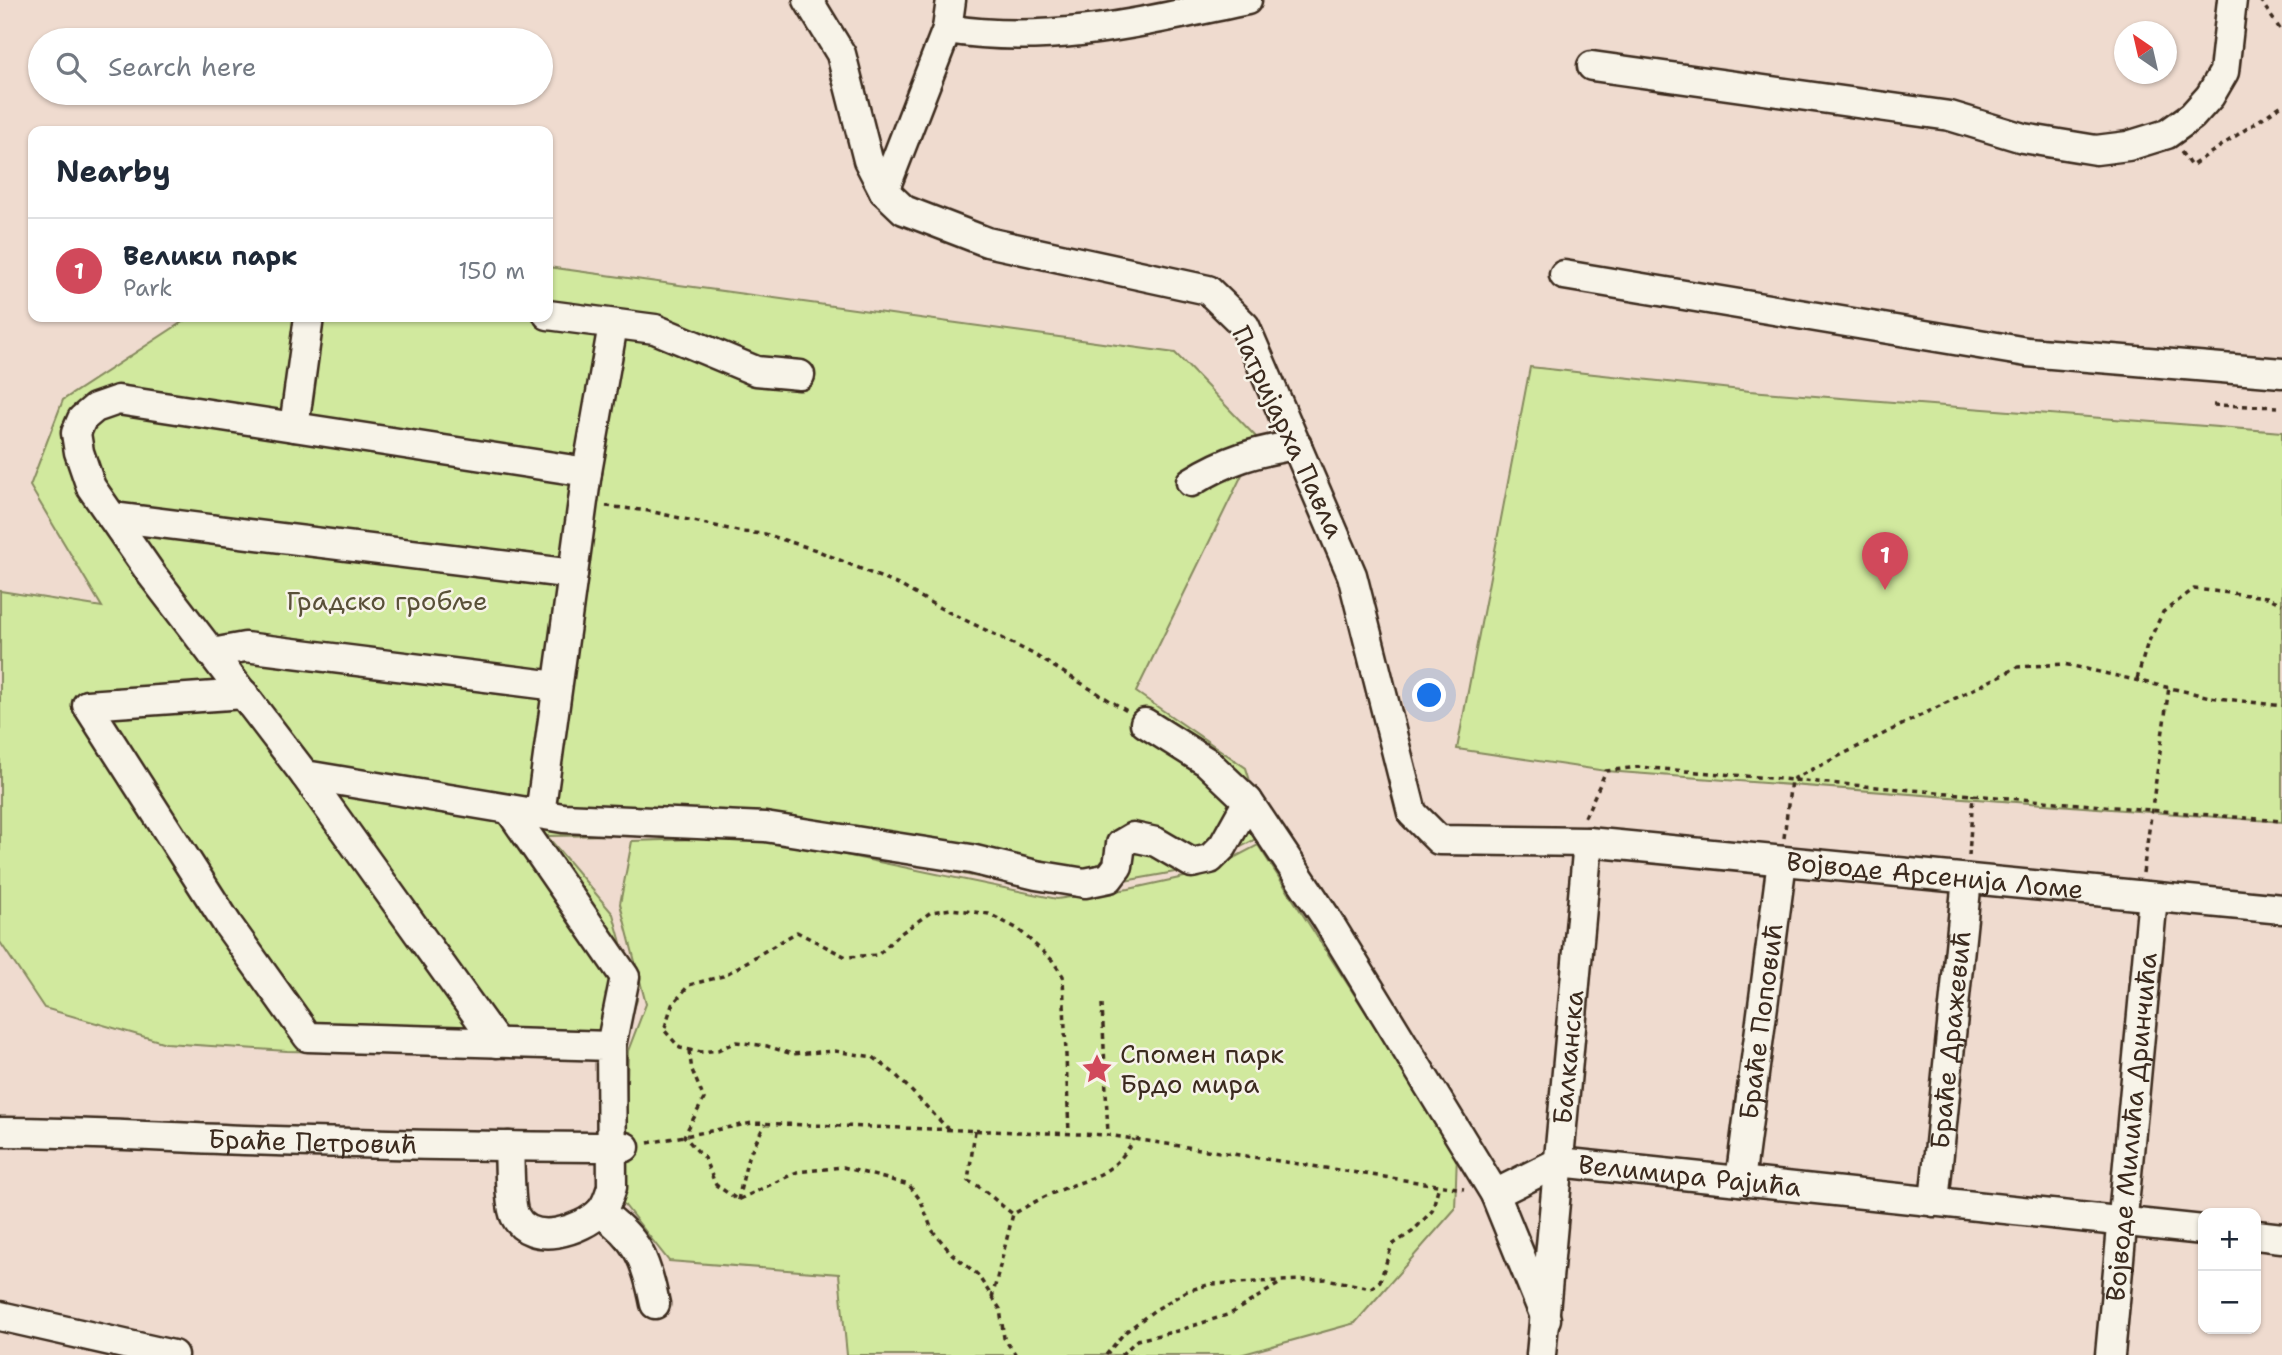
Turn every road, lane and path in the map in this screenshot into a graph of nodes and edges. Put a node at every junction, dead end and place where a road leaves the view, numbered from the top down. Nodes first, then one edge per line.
1 (808, 0) edge
2 (951, 0) edge
3 (1247, 0) edge
4 (2232, 0) edge
5 (2260, 0) edge
6 (947, 29) junction
7 (2282, 32) edge
8 (1592, 66) dead end
9 (2282, 105) edge
10 (2167, 134) junction
11 (884, 191) junction
12 (1564, 275) dead end
13 (553, 316) edge
14 (308, 322) edge
15 (613, 325) junction
16 (2282, 373) edge
17 (800, 375) dead end
18 (2213, 405) dead end
19 (2282, 407) edge
20 (294, 427) junction
21 (1297, 445) junction
22 (587, 472) junction
23 (1191, 482) dead end
24 (583, 502) junction
25 (112, 517) junction
26 (573, 574) junction
27 (2282, 604) edge
28 (212, 653) junction
29 (2137, 680) junction
30 (557, 686) junction
31 (2169, 687) junction
32 (244, 694) junction
33 (2282, 706) edge
34 (1145, 723) joint
35 (305, 775) junction
36 (1791, 780) junction
37 (1973, 794) junction
38 (509, 809) junction
39 (2152, 810) junction
40 (1255, 812) junction
41 (540, 814) junction
42 (2282, 821) edge
43 (1581, 842) junction
44 (1782, 861) junction
45 (1967, 879) junction
46 (2147, 896) junction
47 (2282, 909) edge
48 (1102, 1003) dead end
49 (497, 1044) junction
50 (611, 1046) junction
51 (688, 1049) junction
52 (765, 1124) junction
53 (949, 1130) junction
54 (975, 1131) junction
55 (0, 1132) edge
56 (1069, 1134) junction
57 (1108, 1135) junction
58 (684, 1136) junction
59 (1134, 1139) junction
60 (509, 1146) junction
61 (619, 1147) junction
62 (1559, 1162) junction
63 (1740, 1181) junction
64 (1439, 1185) junction
65 (1495, 1194) junction
66 (738, 1200) junction
67 (1934, 1202) junction
68 (600, 1212) junction
69 (1013, 1214) junction
70 (2124, 1222) junction
71 (2198, 1229) edge
72 (2261, 1236) edge
73 (2282, 1238) edge
74 (1283, 1280) junction
75 (992, 1298) junction
76 (655, 1304) dead end
77 (0, 1316) edge
78 (1546, 1319) junction
79 (173, 1355) edge
80 (1016, 1355) edge
81 (1106, 1355) edge
82 (1121, 1355) edge
83 (1541, 1355) edge
84 (2110, 1355) edge

1 - 11 street, Патријарха Павла
2 - 6 street
3 - 6 street
4 - 10 street
5 - 7 path
6 - 11 street
8 - 10 street
9 - 10 path
11 - 21 street, Патријарха Павла
12 - 16 street
13 - 15 street
14 - 20 street
15 - 17 street
15 - 22 street
18 - 19 path
20 - 22 street
20 - 25 street
21 - 23 street
21 - 43 street, Патријарха Павла
22 - 24 street
24 - 26 street
24 - 34 path
25 - 26 street
25 - 28 street
26 - 30 street
27 - 29 path
28 - 30 street
28 - 32 street
29 - 31 path
29 - 36 path
30 - 41 street
31 - 33 path
31 - 39 path
32 - 35 street
32 - 49 street
34 - 40 street
35 - 38 street
35 - 49 street
36 - 37 path
36 - 43 path
36 - 44 path
37 - 39 path
37 - 45 path
38 - 41 street
38 - 50 street
39 - 42 path
39 - 46 path
40 - 41 street
40 - 65 street
43 - 44 street, Војводе Арсенија Ломе
43 - 62 street, Балканска
44 - 45 street, Војводе Арсенија Ломе
44 - 63 street, Браће Поповић
45 - 46 street, Војводе Арсенија Ломе
45 - 67 street, Браће Дражевић
46 - 47 street, Војводе Арсенија Ломе
46 - 70 street, Војводе Милића Дринчића
48 - 57 path
49 - 50 street
50 - 61 street
51 - 53 path
51 - 56 path
51 - 58 path
52 - 53 path
52 - 58 path
52 - 66 path
53 - 54 path
54 - 56 path
54 - 69 path
55 - 60 street, Браће Петровић
56 - 57 path
57 - 59 path
58 - 61 path
58 - 66 path
59 - 64 path
59 - 69 path
60 - 61 street, Браће Петровић
60 - 68 street
61 - 68 street
62 - 63 street, Велимира Рајића
62 - 65 street, Велимира Рајића
62 - 78 street, Балканска
63 - 67 street, Велимира Рајића
64 - 65 path
64 - 74 path
65 - 78 street
66 - 75 path
67 - 70 street, Велимира Рајића
68 - 76 street
69 - 75 path
70 - 71 street, Велимира Рајића
70 - 84 street, Војводе Милића Дринчића
72 - 73 street
74 - 81 path
74 - 82 path
75 - 80 path
77 - 79 street
78 - 83 street, Балканска

